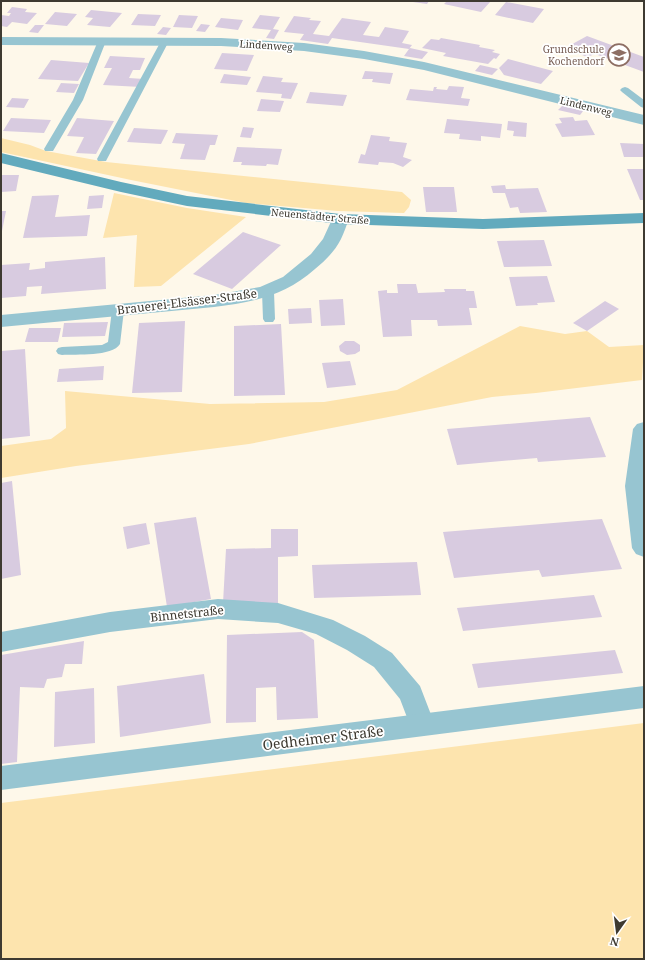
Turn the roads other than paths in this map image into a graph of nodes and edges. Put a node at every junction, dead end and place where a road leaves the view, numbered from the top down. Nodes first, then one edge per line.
1 (1, 41) edge
2 (102, 41) junction
3 (165, 41) junction
4 (625, 90) dead end
5 (644, 105) edge
6 (644, 120) edge
7 (49, 149) dead end
8 (1, 158) edge
9 (102, 159) dead end
10 (340, 219) junction
11 (644, 219) edge
12 (268, 292) junction
13 (118, 310) junction
14 (269, 319) dead end
15 (1, 321) edge
16 (62, 351) dead end
17 (644, 429) edge
18 (644, 548) edge
19 (1, 642) edge
20 (644, 697) edge
21 (422, 725) junction
22 (1, 778) edge

1 - 2 street, Lindenweg
2 - 3 street, Lindenweg
2 - 7 lane
3 - 6 street, Lindenweg
3 - 9 lane
4 - 5 lane
8 - 10 main road, Neuenstädter Straße
10 - 11 main road, Neuenstädter Straße
10 - 12 street, Brauerei-Elsässer-Straße
12 - 13 street, Brauerei-Elsässer-Straße
12 - 14 lane
13 - 15 street, Brauerei-Elsässer-Straße
13 - 16 lane
17 - 18 street
19 - 21 street, Binnetstraße
20 - 21 street, Oedheimer Straße
21 - 22 street, Oedheimer Straße

